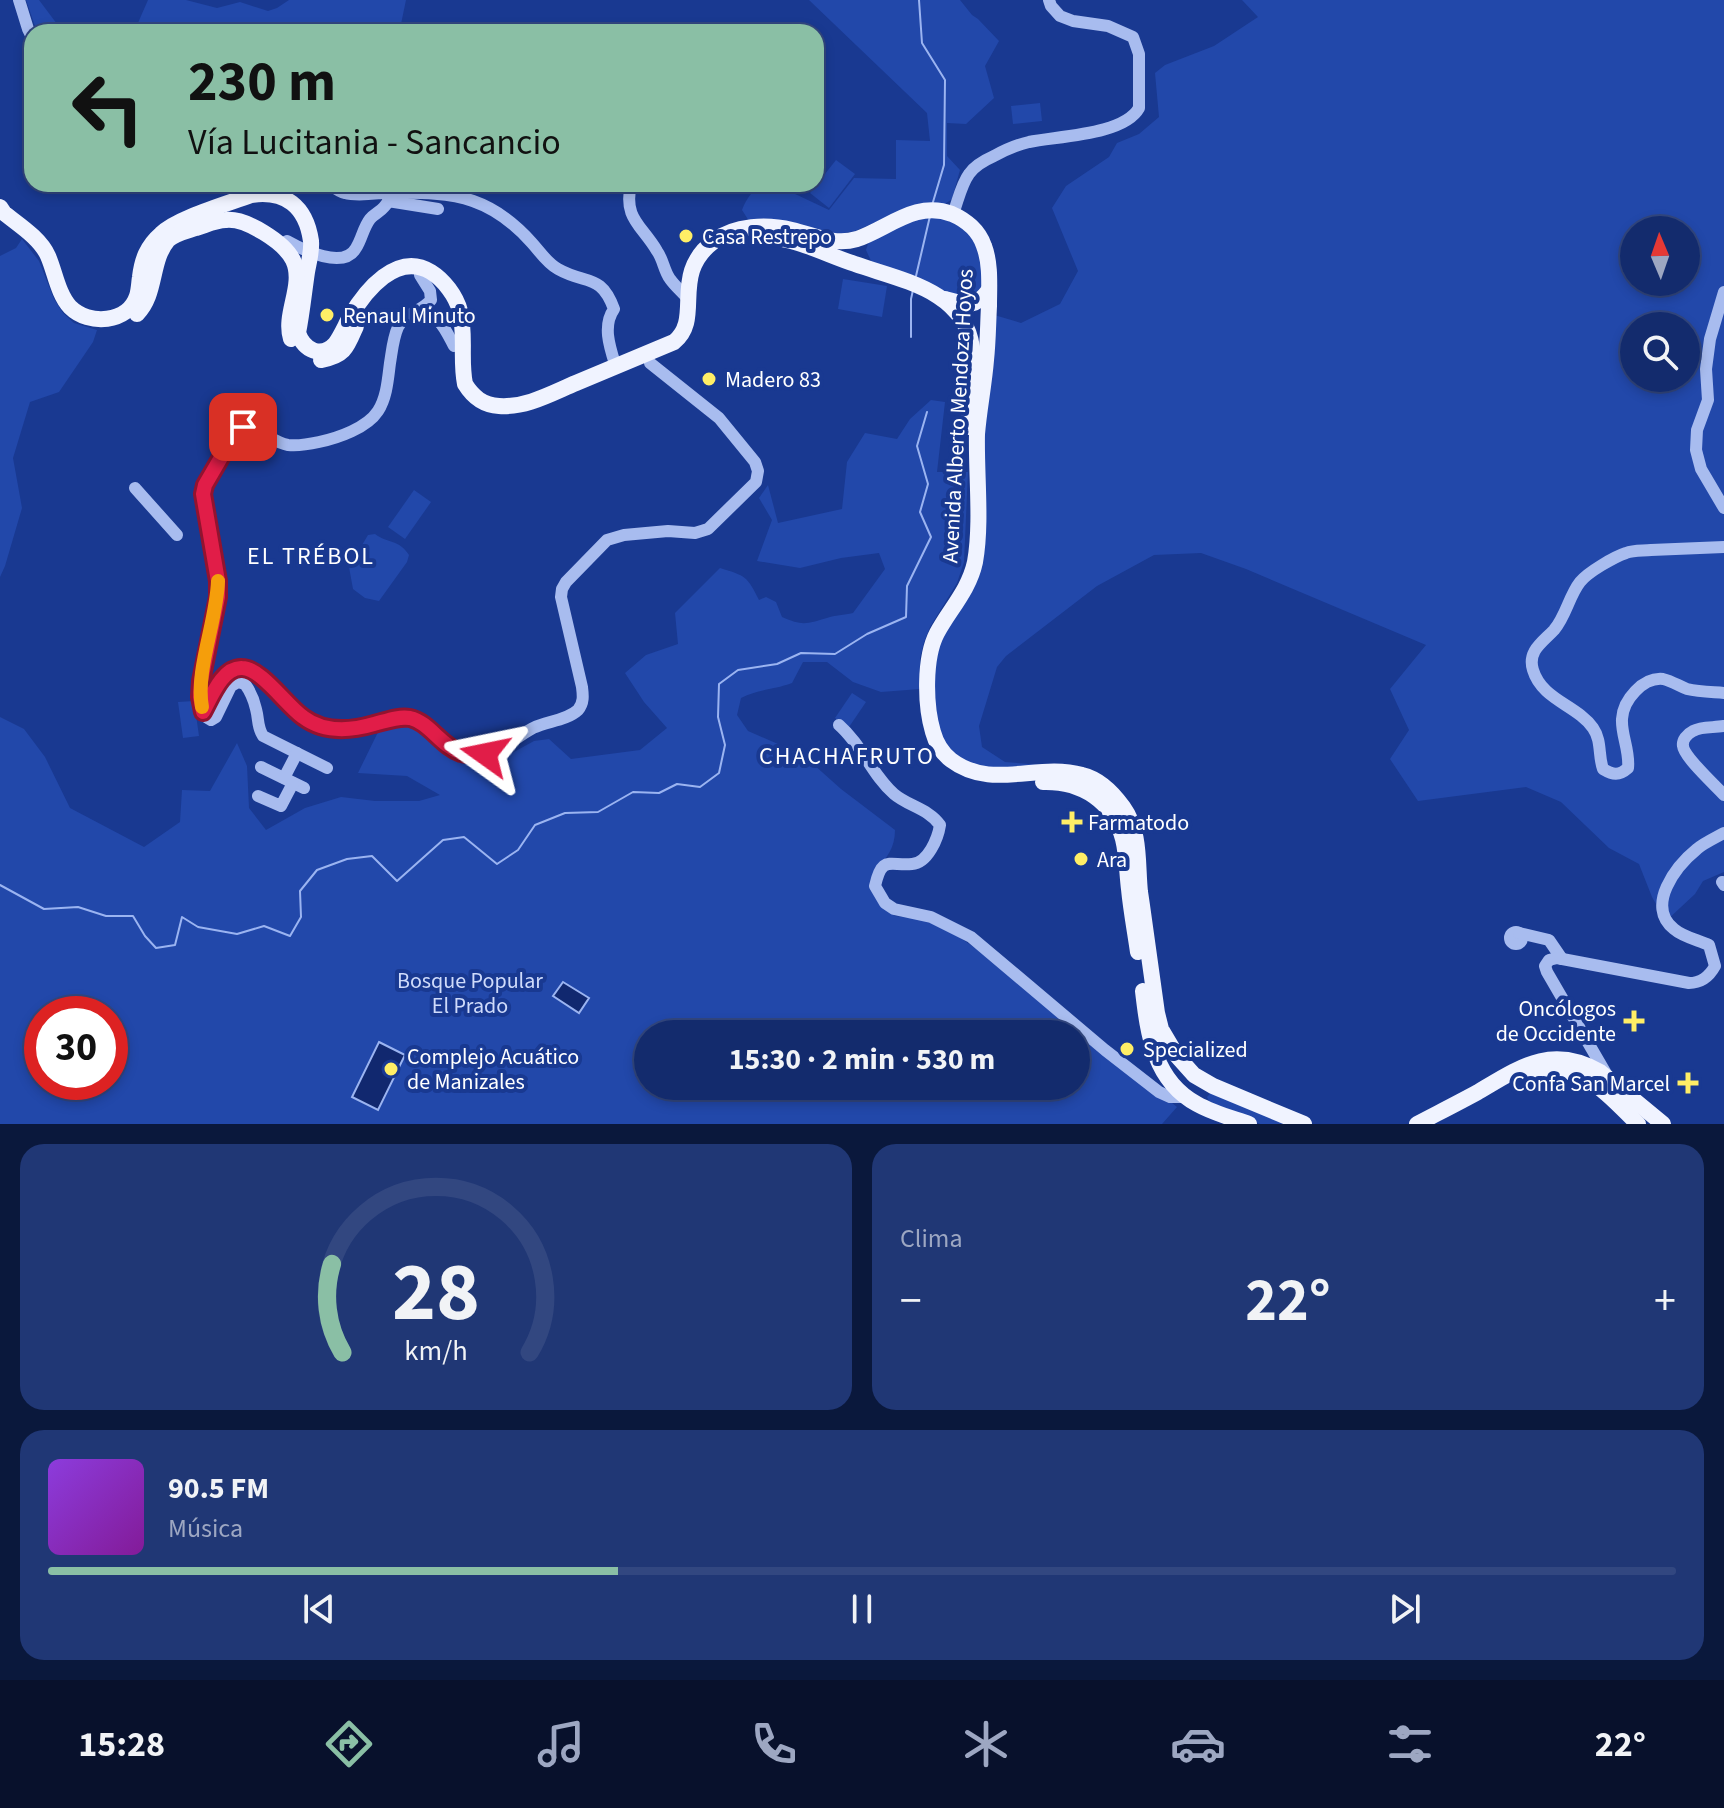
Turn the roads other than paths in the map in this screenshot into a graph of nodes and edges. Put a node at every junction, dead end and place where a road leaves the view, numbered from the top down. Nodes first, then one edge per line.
1 (19, 0) edge
2 (1049, 0) edge
3 (26, 24) edge
4 (342, 192) edge
5 (630, 192) edge
6 (265, 193) junction
7 (392, 193) edge
8 (0, 207) edge
9 (438, 209) dead end
10 (947, 213) junction
11 (304, 217) junction
12 (0, 220) edge
13 (255, 227) junction
14 (868, 234) junction
15 (282, 242) junction
16 (316, 250) junction
17 (873, 270) junction
18 (420, 275) junction
19 (989, 290) junction
20 (1724, 292) edge
21 (687, 298) junction
22 (944, 299) junction
23 (413, 313) junction
24 (454, 346) junction
25 (650, 363) junction
26 (616, 367) junction
27 (135, 488) dead end
28 (1724, 508) edge
29 (177, 535) dead end
30 (1724, 547) edge
31 (1724, 693) edge
32 (207, 716) junction
33 (839, 725) dead end
34 (1724, 726) edge
35 (297, 753) junction
36 (261, 767) dead end
37 (327, 768) dead end
38 (293, 783) junction
39 (1724, 795) edge
40 (258, 796) dead end
41 (1724, 833) edge
42 (1517, 938) dead end
43 (1560, 959) junction
44 (1719, 967) edge
45 (1594, 1063) junction
46 (1213, 1086) junction
47 (1185, 1097) junction
48 (1297, 1122) edge
49 (1630, 1122) edge
50 (1249, 1124) edge
51 (1417, 1124) edge
52 (1438, 1124) edge
53 (1663, 1124) edge

1 - 3 street
2 - 10 street
4 - 7 street
5 - 21 street
6 - 8 main road
6 - 11 main road
6 - 13 main road
7 - 9 street
7 - 16 street
7 - 26 street
10 - 14 main road
10 - 19 main road, Avenida Alberto Mendoza Hoyos
11 - 15 main road
11 - 16 main road
12 - 13 main road
13 - 15 main road
14 - 17 main road
14 - 21 main road
15 - 16 street
15 - 18 main road
16 - 26 main road
17 - 22 main road, Avenida Alberto Mendoza Hoyos
17 - 25 main road, Avenida Alberto Mendoza Hoyos
18 - 23 street
18 - 24 main road, Avenida Alberto Mendoza Hoyos
19 - 22 main road
19 - 46 main road, Avenida Alberto Mendoza Hoyos
20 - 28 street
21 - 26 main road
22 - 47 main road, Avenida Alberto Mendoza Hoyos
23 - 24 street
23 - 32 street
24 - 25 main road, Avenida Alberto Mendoza Hoyos
25 - 32 street
27 - 29 street
30 - 31 street
32 - 35 street
33 - 47 street
34 - 39 street
35 - 37 street
35 - 38 street
36 - 38 street
38 - 40 street
41 - 44 street
42 - 43 street
43 - 44 street
43 - 45 street
45 - 51 main road
45 - 53 main road
46 - 47 main road
46 - 48 main road, Avenida Alberto Mendoza Hoyos
47 - 50 main road, Avenida Alberto Mendoza Hoyos
49 - 52 main road

